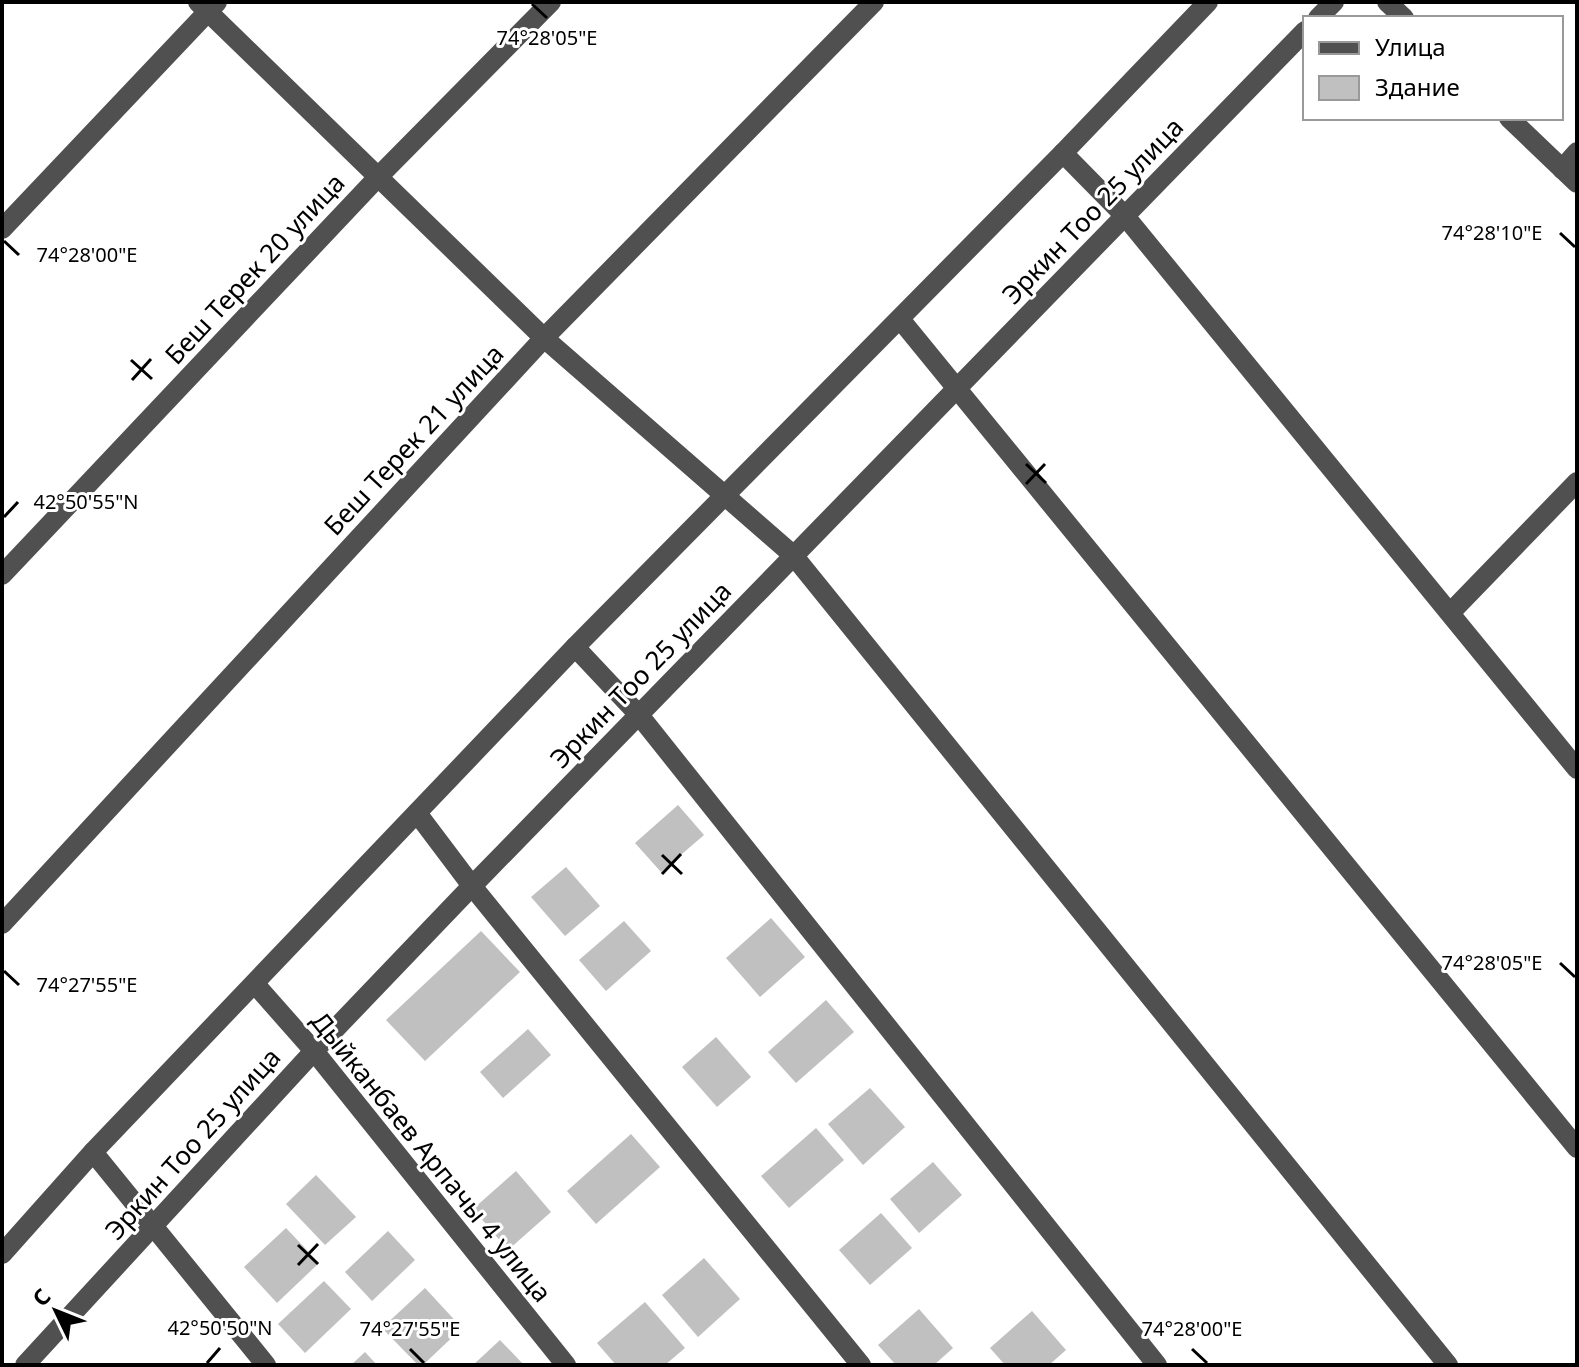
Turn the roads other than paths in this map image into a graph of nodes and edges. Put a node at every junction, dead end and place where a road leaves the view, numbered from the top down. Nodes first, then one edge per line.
1 (551, 2) edge
2 (874, 2) edge
3 (1208, 2) edge
4 (1387, 2) edge
5 (208, 5) edge
6 (1402, 16) edge
7 (1303, 33) edge
8 (1511, 120) edge
9 (1577, 152) edge
10 (1063, 153) junction
11 (379, 176) junction
12 (1569, 176) edge
13 (1125, 216) junction
14 (2, 229) edge
15 (900, 319) junction
16 (544, 338) junction
17 (955, 388) junction
18 (1577, 482) edge
19 (725, 495) junction
20 (793, 555) junction
21 (2, 575) edge
22 (1451, 612) junction
23 (575, 647) junction
24 (639, 715) junction
25 (1577, 769) edge
26 (417, 813) junction
27 (472, 886) junction
28 (2, 924) edge
29 (255, 984) junction
30 (314, 1051) junction
31 (1577, 1148) edge
32 (93, 1152) junction
33 (155, 1226) junction
34 (2, 1254) edge
35 (25, 1365) edge
36 (266, 1365) edge
37 (566, 1365) edge
38 (861, 1365) edge
39 (1157, 1365) edge
40 (1448, 1365) edge

1 - 11 street, Беш Терек 20 улица
2 - 16 street, Беш Терек 21 улица
3 - 10 street
4 - 6 street
5 - 11 street
5 - 14 street
7 - 13 street, Эркин Тоо 25 улица
8 - 12 street
9 - 12 street
10 - 13 street
10 - 15 street
11 - 16 street
11 - 21 street, Беш Терек 20 улица
13 - 17 street, Эркин Тоо 25 улица
13 - 22 street
15 - 17 street
15 - 19 street
16 - 19 street
16 - 28 street, Беш Терек 21 улица
17 - 20 street, Эркин Тоо 25 улица
17 - 31 street
18 - 22 street
19 - 20 street
19 - 23 street
20 - 24 street, Эркин Тоо 25 улица
20 - 40 street
22 - 25 street
23 - 24 street
23 - 26 street
24 - 27 street, Эркин Тоо 25 улица
24 - 39 street
26 - 27 street
26 - 29 street
27 - 30 street, Эркин Тоо 25 улица
27 - 38 street
29 - 30 street, Дыйканбаев Арпачы 4 улица
29 - 32 street
30 - 33 street, Эркин Тоо 25 улица
30 - 37 street, Дыйканбаев Арпачы 4 улица
32 - 33 street
32 - 34 street
33 - 35 street, Эркин Тоо 25 улица
33 - 36 street

